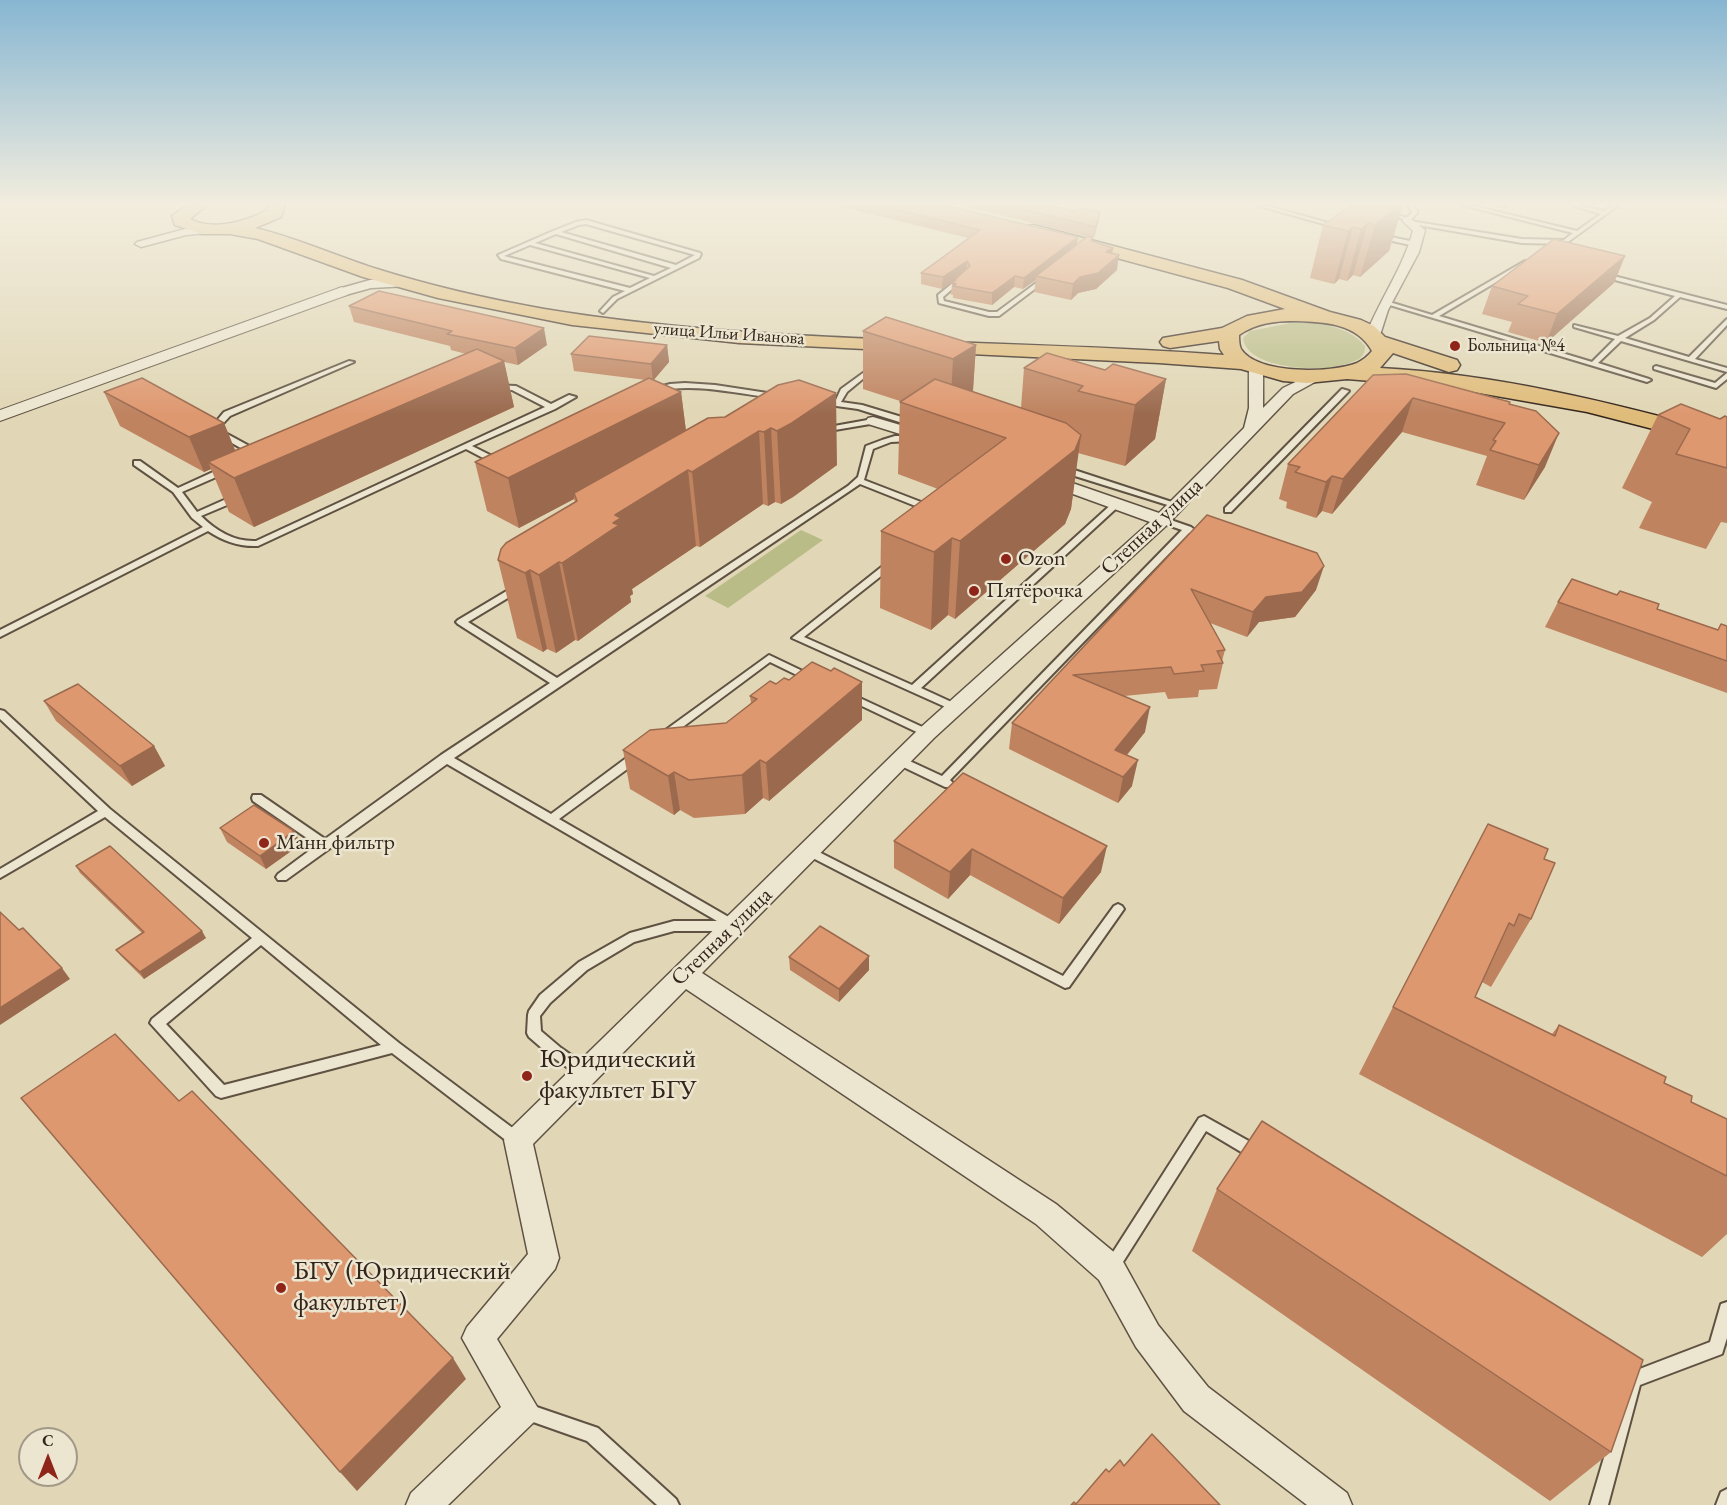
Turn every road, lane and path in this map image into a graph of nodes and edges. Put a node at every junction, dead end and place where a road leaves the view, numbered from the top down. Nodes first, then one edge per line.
1 (357, 275) edge
2 (378, 275) edge
3 (425, 275) edge
4 (571, 275) edge
5 (645, 275) edge
6 (660, 275) edge
7 (1199, 275) edge
8 (1201, 275) edge
9 (1400, 275) edge
10 (1504, 275) edge
11 (1603, 275) edge
12 (965, 276) edge
13 (1048, 276) edge
14 (655, 278) junction
15 (404, 283) junction
16 (630, 290) junction
17 (342, 292) junction
18 (1679, 295) junction
19 (1384, 307) junction
20 (1727, 307) edge
21 (603, 311) junction
22 (1235, 317) junction
23 (1433, 317) junction
24 (1333, 319) junction
25 (1727, 321) edge
26 (1576, 326) edge
27 (1376, 338) junction
28 (1620, 338) junction
29 (1691, 359) junction
30 (884, 360) edge
31 (351, 362) dead end
32 (1594, 364) junction
33 (1250, 366) junction
34 (1656, 368) dead end
35 (1727, 370) edge
36 (1727, 375) edge
37 (1317, 377) junction
38 (1647, 380) dead end
39 (1347, 382) junction
40 (490, 388) edge
41 (646, 394) edge
42 (572, 397) dead end
43 (787, 398) edge
44 (817, 402) edge
45 (837, 404) junction
46 (552, 407) junction
47 (0, 416) edge
48 (873, 421) joint
49 (926, 427) edge
50 (1251, 428) junction
51 (816, 432) edge
52 (1727, 434) edge
53 (1727, 441) edge
54 (937, 442) joint
55 (466, 446) junction
56 (512, 456) edge
57 (137, 462) dead end
58 (242, 462) edge
59 (1049, 465) edge
60 (232, 467) edge
61 (1027, 472) edge
62 (858, 481) junction
63 (178, 491) junction
64 (250, 492) edge
65 (1117, 504) junction
66 (1177, 505) junction
67 (1228, 510) dead end
68 (945, 514) edge
69 (195, 516) junction
70 (1161, 520) junction
71 (209, 527) junction
72 (1188, 530) junction
73 (1199, 533) edge
74 (899, 557) edge
75 (532, 580) edge
76 (0, 634) edge
77 (807, 680) edge
78 (556, 682) junction
79 (914, 689) junction
80 (835, 690) edge
81 (954, 707) junction
82 (0, 712) edge
83 (927, 733) junction
84 (655, 743) edge
85 (645, 750) edge
86 (445, 758) junction
87 (901, 760) junction
88 (943, 781) junction
89 (964, 791) edge
90 (257, 798) dead end
91 (106, 812) junction
92 (553, 819) junction
93 (325, 845) junction
94 (809, 852) junction
95 (0, 874) edge
96 (282, 877) dead end
97 (1118, 909) dead end
98 (735, 926) junction
99 (261, 938) junction
100 (684, 974) junction
101 (394, 1047) junction
102 (586, 1074) junction
103 (518, 1140) junction
104 (1275, 1164) edge
105 (1110, 1269) junction
106 (1727, 1310) edge
107 (522, 1410) junction
108 (1727, 1498) edge
109 (423, 1505) edge
110 (669, 1505) edge
111 (1335, 1505) edge
112 (1599, 1505) edge
113 (1725, 1505) edge

1 - 17 street
2 - 15 main road, улица Ильи Иванова
3 - 21 main road, улица Ильи Иванова
4 - 16 lane
5 - 14 lane
6 - 14 lane
7 - 22 main road
8 - 24 main road
9 - 19 street
10 - 23 lane
11 - 18 lane
12 - 13 lane
14 - 16 lane
15 - 17 street
15 - 33 main road, улица Ильи Иванова
16 - 21 lane
17 - 47 street
18 - 20 lane
18 - 28 lane
19 - 23 lane
19 - 24 street
19 - 27 street
21 - 22 main road, улица Ильи Иванова
22 - 24 main road, улица Ильи Иванова
22 - 33 main road
23 - 32 lane
24 - 27 main road
25 - 29 lane
26 - 28 lane
27 - 39 main road
27 - 52 main road
28 - 29 lane
28 - 32 lane
29 - 35 lane
30 - 45 lane
31 - 58 lane
32 - 38 lane
33 - 37 main road, улица Ильи Иванова
33 - 50 street
34 - 36 lane
37 - 39 main road, улица Ильи Иванова
37 - 50 street, Степная улица
39 - 53 main road
39 - 67 lane
40 - 46 lane
41 - 43 lane
42 - 46 lane
44 - 45 lane
45 - 49 lane
46 - 55 lane
48 - 51 lane
48 - 54 street
50 - 66 street, Степная улица
54 - 62 lane
55 - 56 lane
55 - 71 lane
57 - 63 lane
59 - 66 lane
60 - 63 lane
61 - 65 street
62 - 68 lane
62 - 78 lane
63 - 69 lane
64 - 69 lane
65 - 70 street
65 - 79 lane
66 - 70 street, Степная улица
69 - 71 lane
70 - 72 lane
70 - 81 street, Степная улица
71 - 76 lane
72 - 73 lane
72 - 88 lane
74 - 79 lane
75 - 78 lane
77 - 84 lane
78 - 86 lane
79 - 81 lane
80 - 83 lane
81 - 83 street, Степная улица
82 - 91 lane
83 - 87 street, Степная улица
85 - 92 lane
86 - 92 lane
86 - 93 lane
87 - 88 lane
87 - 94 street, Степная улица
88 - 89 lane
90 - 93 lane
91 - 95 lane
91 - 99 lane
92 - 98 lane
93 - 96 lane
94 - 97 lane
94 - 98 street, Степная улица
98 - 100 street, Степная улица
98 - 102 lane
99 - 101 lane
99 - 101 lane
100 - 102 street, Степная улица
100 - 105 street
101 - 103 lane
102 - 103 street, Степная улица
103 - 107 street
104 - 105 lane
105 - 111 street
106 - 112 lane
107 - 109 street
107 - 110 lane
108 - 113 lane

